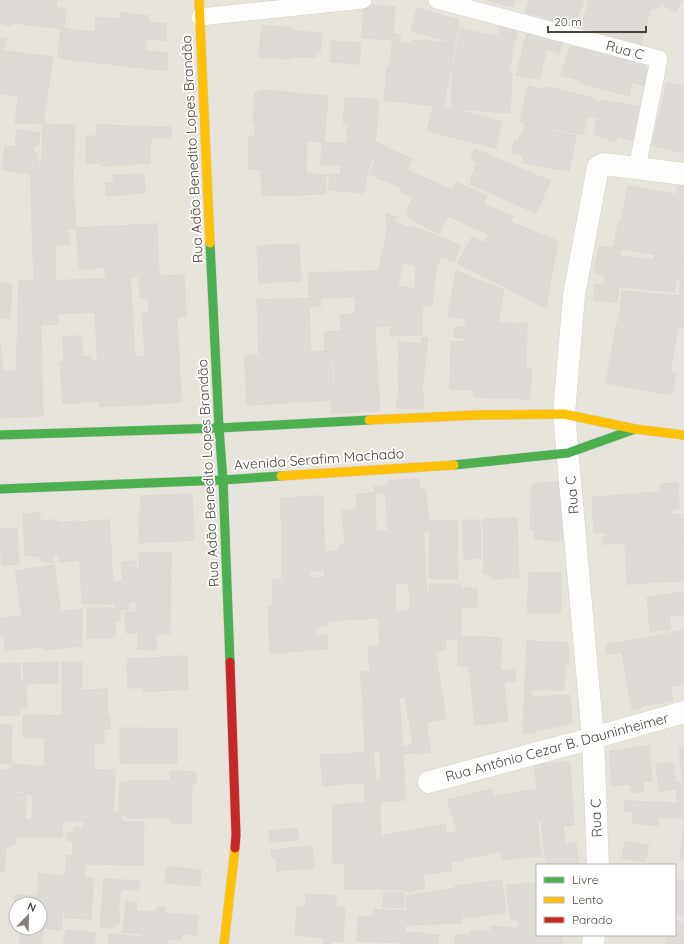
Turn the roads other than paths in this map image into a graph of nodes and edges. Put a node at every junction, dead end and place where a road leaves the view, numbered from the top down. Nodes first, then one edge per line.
1 (199, 0) edge
2 (363, 0) edge
3 (437, 0) edge
4 (200, 17) junction
5 (637, 168) junction
6 (684, 174) edge
7 (564, 414) junction
8 (219, 428) junction
9 (635, 429) junction
10 (0, 435) edge
11 (684, 435) edge
12 (568, 453) junction
13 (223, 480) junction
14 (0, 488) edge
15 (684, 712) edge
16 (593, 738) junction
17 (429, 782) dead end
18 (598, 864) edge
19 (224, 944) edge

1 - 4 street, Rua Adão Benedito Lopes Brandão
2 - 4 lane
3 - 5 lane, Rua C
4 - 8 street, Rua Adão Benedito Lopes Brandão
5 - 6 street, Rua C
5 - 7 street, Rua C
7 - 8 street, Avenida Serafim Machado
7 - 9 street, Avenida Serafim Machado
7 - 12 street, Rua C
8 - 10 street, Avenida Serafim Machado
8 - 13 street, Rua Adão Benedito Lopes Brandão
9 - 11 street, Avenida Serafim Machado
9 - 12 street, Avenida Serafim Machado
12 - 13 street, Avenida Serafim Machado
12 - 16 street, Rua C
13 - 14 street, Avenida Serafim Machado
13 - 19 street, Rua Adão Benedito Lopes Brandão
15 - 16 street, Rua Antônio Cezar B. Dauninheimer
16 - 17 street, Rua Antônio Cezar B. Dauninheimer
16 - 18 street, Rua C

